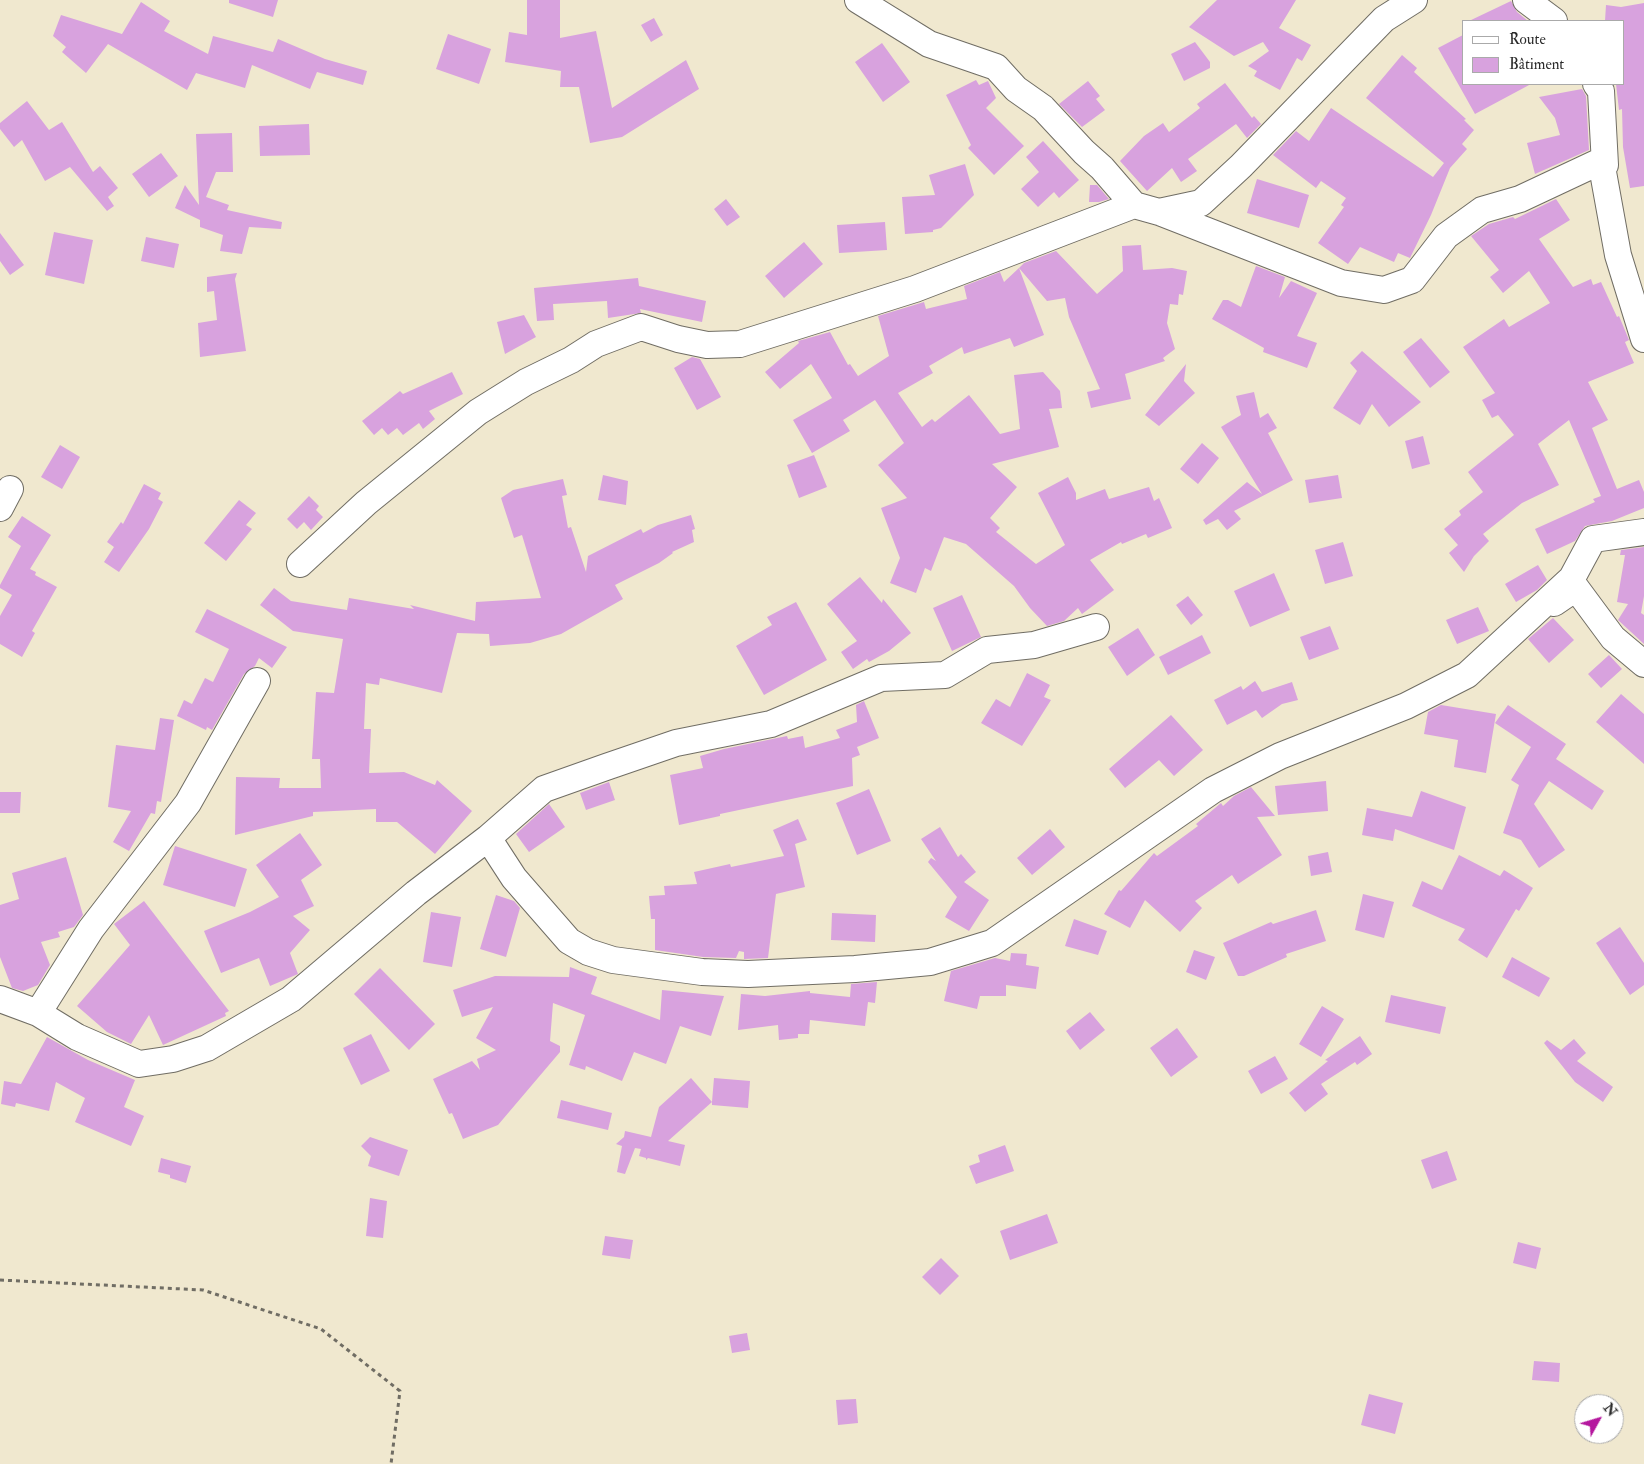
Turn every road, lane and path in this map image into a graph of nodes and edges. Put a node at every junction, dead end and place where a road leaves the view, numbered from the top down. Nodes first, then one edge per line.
1 (858, 0) edge
2 (1414, 0) edge
3 (1526, 0) edge
4 (1553, 20) edge
5 (1597, 85) edge
6 (1601, 161) junction
7 (1134, 205) junction
8 (1159, 212) junction
9 (1644, 339) edge
10 (1644, 532) edge
11 (300, 564) dead end
12 (1524, 625) junction
13 (1096, 627) dead end
14 (1644, 664) edge
15 (257, 681) dead end
16 (488, 838) junction
17 (0, 998) edge
18 (38, 1013) junction
19 (0, 1280) edge
20 (391, 1464) edge

1 - 7 street
2 - 8 street
3 - 4 street
5 - 6 street
6 - 8 street
6 - 9 street
7 - 8 street
7 - 11 street
10 - 12 street
12 - 14 street
12 - 16 street
13 - 16 street
15 - 18 street
16 - 18 street
17 - 18 street
19 - 20 path

